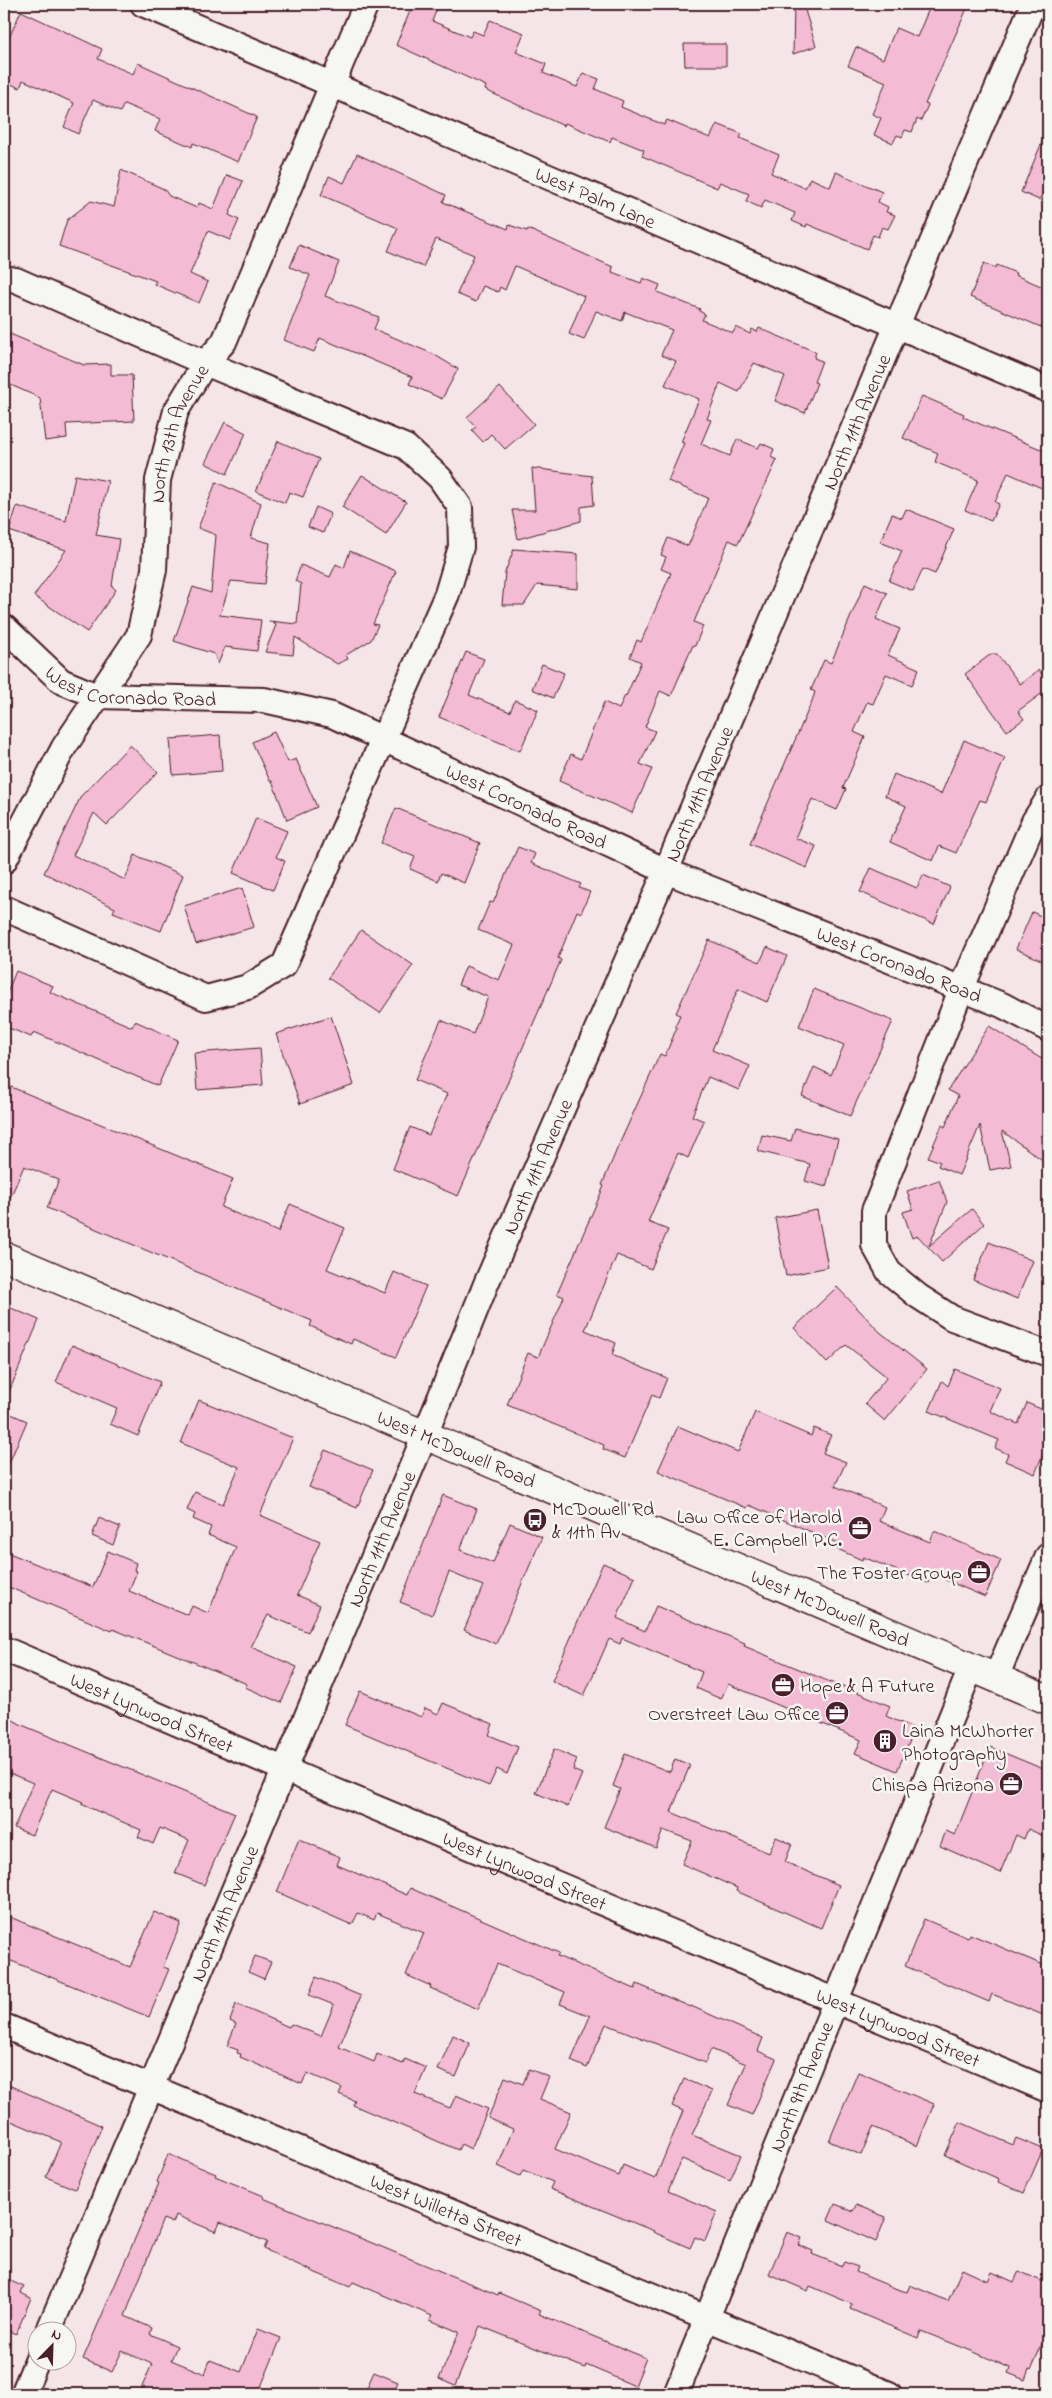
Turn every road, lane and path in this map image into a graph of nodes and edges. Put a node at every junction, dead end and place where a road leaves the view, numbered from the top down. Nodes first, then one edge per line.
1 (143, 4) edge
2 (366, 4) edge
3 (1032, 4) edge
4 (332, 84) junction
5 (4, 278) edge
6 (897, 325) junction
7 (205, 363) junction
8 (1048, 390) edge
9 (4, 627) edge
10 (97, 696) junction
11 (382, 739) junction
12 (1048, 799) edge
13 (4, 861) edge
14 (666, 871) junction
15 (4, 908) edge
16 (961, 990) junction
17 (1048, 1029) edge
18 (4, 1256) edge
19 (1048, 1354) edge
20 (424, 1435) junction
21 (1048, 1556) edge
22 (4, 1649) edge
23 (971, 1668) junction
24 (996, 1678) junction
25 (1048, 1700) edge
26 (284, 1769) junction
27 (836, 2000) junction
28 (4, 2026) edge
29 (151, 2088) junction
30 (1048, 2090) edge
31 (707, 2318) junction
32 (53, 2320) edge
33 (33, 2370) edge
34 (23, 2394) edge
35 (676, 2394) edge
36 (889, 2394) edge

1 - 4 street, West Palm Lane
2 - 4 street, North 13th Avenue
3 - 6 street, North 11th Avenue
4 - 6 street, West Palm Lane
4 - 7 street, North 13th Avenue
5 - 7 street
6 - 8 street, West Palm Lane
6 - 14 street, North 11th Avenue
7 - 10 street, North 13th Avenue
7 - 11 street
9 - 10 street, West Coronado Road
10 - 11 street, West Coronado Road
10 - 13 street, North 13th Avenue
11 - 14 street, West Coronado Road
11 - 15 street
12 - 16 street
14 - 16 street, West Coronado Road
14 - 20 street, North 11th Avenue
16 - 17 street, West Coronado Road
16 - 19 street
18 - 20 main road, West McDowell Road
20 - 23 main road, West McDowell Road
20 - 26 street, North 11th Avenue
21 - 24 street
22 - 26 street, West Lynwood Street
23 - 24 main road, West McDowell Road
23 - 27 street, North 9th Avenue
24 - 25 main road, West McDowell Road
26 - 27 street, West Lynwood Street
26 - 29 street, North 11th Avenue
27 - 30 street, West Lynwood Street
27 - 31 street, North 9th Avenue
28 - 29 street, West Willetta Street
29 - 31 street, West Willetta Street
29 - 32 street, North 11th Avenue
31 - 35 street, North 9th Avenue
31 - 36 street, West Willetta Street
33 - 34 street

